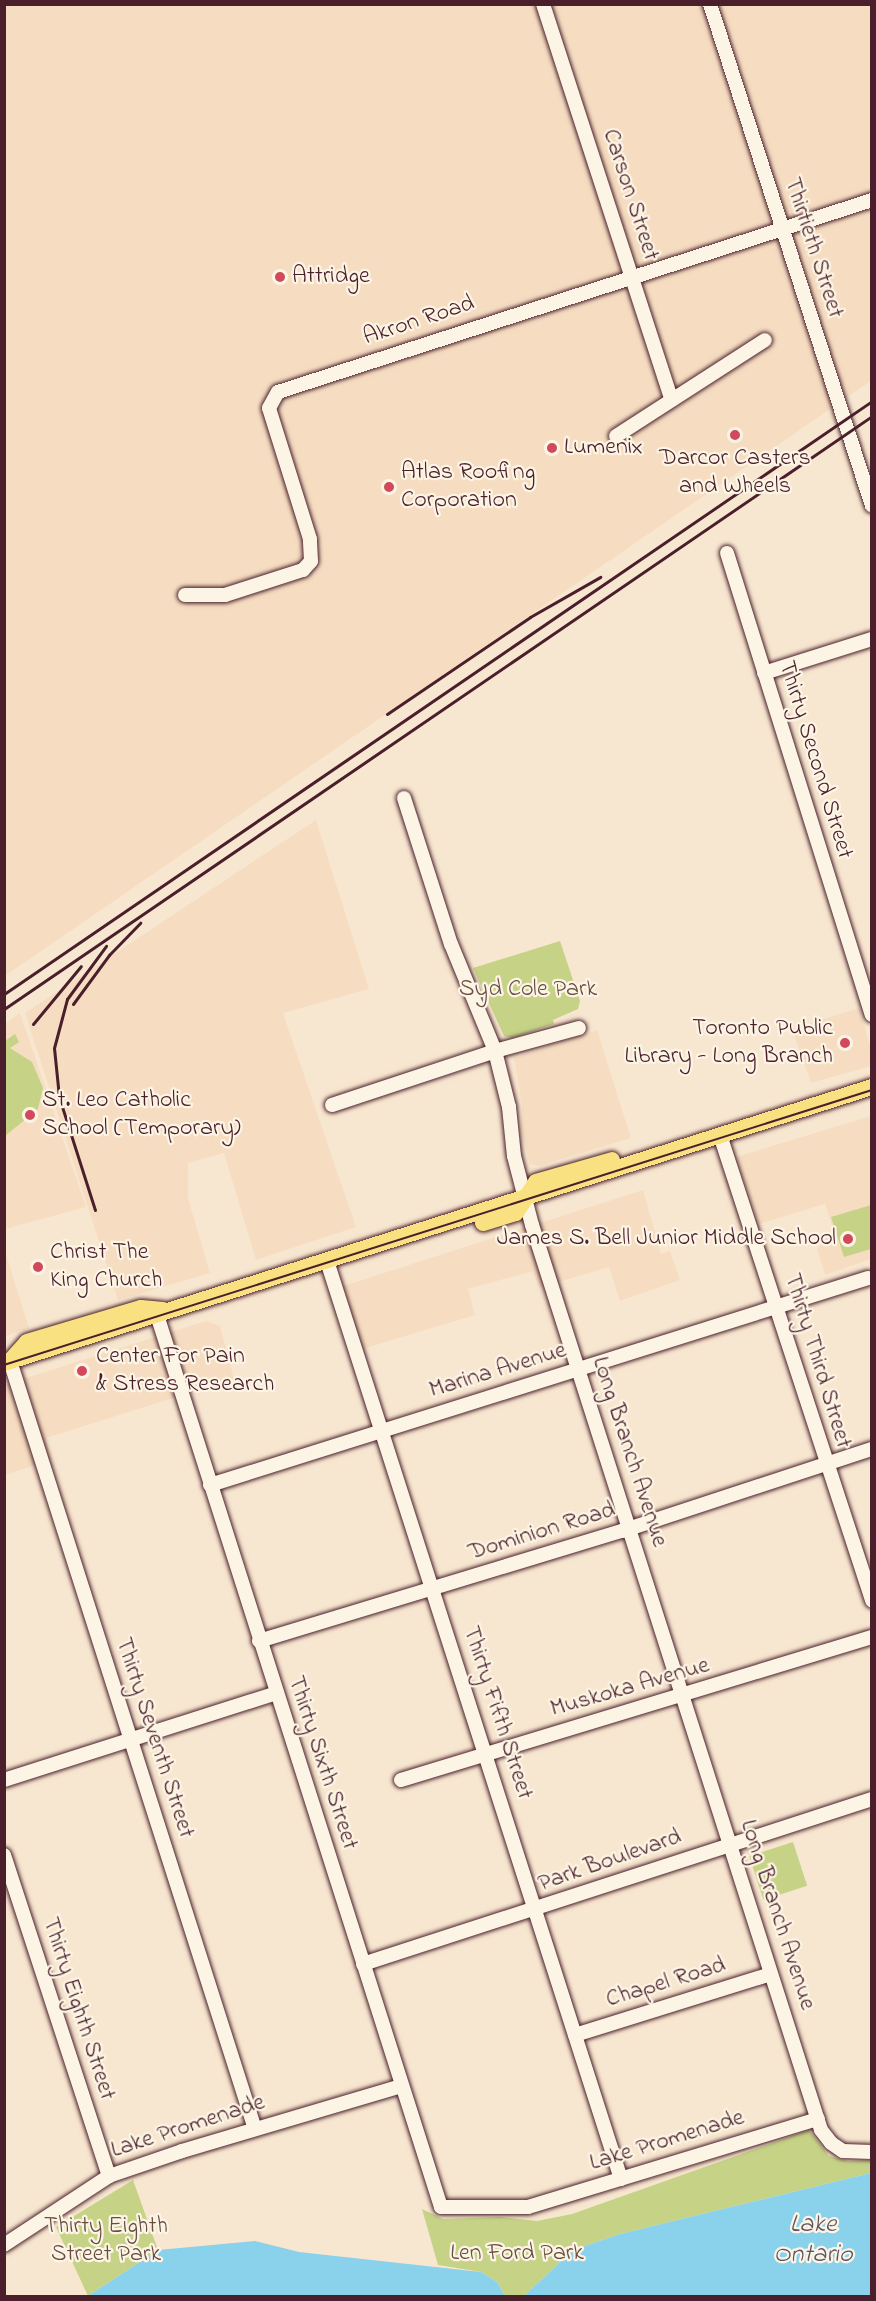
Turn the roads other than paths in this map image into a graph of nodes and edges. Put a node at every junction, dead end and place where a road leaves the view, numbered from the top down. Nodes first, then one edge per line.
1 (543, 4) edge
2 (710, 4) edge
3 (872, 200) edge
4 (784, 228) junction
5 (633, 274) junction
6 (765, 340) dead end
7 (672, 400) junction
8 (616, 436) dead end
9 (872, 506) edge
10 (727, 554) dead end
11 (185, 595) dead end
12 (872, 639) edge
13 (764, 673) junction
14 (404, 798) dead end
15 (872, 1015) edge
16 (579, 1028) dead end
17 (495, 1051) junction
18 (872, 1087) edge
19 (332, 1105) dead end
20 (720, 1135) junction
21 (525, 1198) junction
22 (327, 1261) junction
23 (868, 1278) dead end
24 (778, 1306) junction
25 (164, 1312) junction
26 (6, 1364) edge
27 (580, 1370) junction
28 (382, 1430) junction
29 (872, 1449) edge
30 (825, 1464) junction
31 (210, 1485) junction
32 (630, 1529) junction
33 (433, 1588) junction
34 (872, 1600) edge
35 (872, 1637) edge
36 (259, 1641) junction
37 (276, 1693) junction
38 (685, 1696) junction
39 (131, 1740) junction
40 (486, 1753) junction
41 (4, 1780) edge
42 (401, 1780) dead end
43 (872, 1799) edge
44 (730, 1845) junction
45 (4, 1855) edge
46 (536, 1910) junction
47 (363, 1964) junction
48 (771, 1974) junction
49 (575, 2035) junction
50 (401, 2086) junction
51 (818, 2119) junction
52 (255, 2129) junction
53 (872, 2152) edge
54 (109, 2176) junction
55 (621, 2179) junction
56 (459, 2210) joint
57 (4, 2245) edge

1 - 5 street, Carson Street
2 - 4 street, Thirtieth Street
3 - 4 street, Akron Road
4 - 5 street, Akron Road
4 - 9 street, Thirtieth Street
5 - 7 street, Carson Street
5 - 11 street, Akron Road
6 - 7 street
7 - 8 street
10 - 13 street, Thirty Second Street
12 - 13 street
13 - 15 street, Thirty Second Street
14 - 17 street, Long Branch Avenue
16 - 17 street
17 - 19 street
17 - 21 street, Long Branch Avenue
18 - 20 main road
20 - 21 main road
20 - 24 street, Thirty Third Street
21 - 22 main road
21 - 27 street, Long Branch Avenue
22 - 25 main road
22 - 28 street, Thirty Fifth Street
23 - 24 street, Marina Avenue
24 - 27 street, Marina Avenue
24 - 30 street, Thirty Third Street
25 - 26 main road
25 - 31 street, Thirty Sixth Street
26 - 39 street, Thirty Seventh Street
27 - 28 street, Marina Avenue
27 - 32 street, Long Branch Avenue
28 - 31 street, Marina Avenue
28 - 33 street, Thirty Fifth Street
29 - 30 street, Dominion Road
30 - 32 street, Dominion Road
30 - 34 street, Thirty Third Street
31 - 36 street, Thirty Sixth Street
32 - 33 street, Dominion Road
32 - 38 street, Long Branch Avenue
33 - 36 street, Dominion Road
33 - 40 street, Thirty Fifth Street
35 - 38 street, Muskoka Avenue
36 - 37 street, Thirty Sixth Street
37 - 39 street
37 - 47 street, Thirty Sixth Street
38 - 40 street, Muskoka Avenue
38 - 44 street, Long Branch Avenue
39 - 41 street
39 - 52 street, Thirty Seventh Street
40 - 42 street, Muskoka Avenue
40 - 46 street, Thirty Fifth Street
43 - 44 street, Park Boulevard
44 - 46 street, Park Boulevard
44 - 48 street, Long Branch Avenue
45 - 54 street, Thirty Eighth Street
46 - 47 street, Park Boulevard
46 - 49 street, Thirty Fifth Street
47 - 50 street, Thirty Sixth Street
48 - 49 street, Chapel Road
48 - 51 street, Long Branch Avenue
49 - 55 street, Thirty Fifth Street
50 - 52 street, Lake Promenade
50 - 56 street, Thirty Sixth Street
51 - 53 street
51 - 55 street, Lake Promenade
52 - 54 street, Lake Promenade
54 - 57 street, Lake Promenade
55 - 56 street, Lake Promenade

